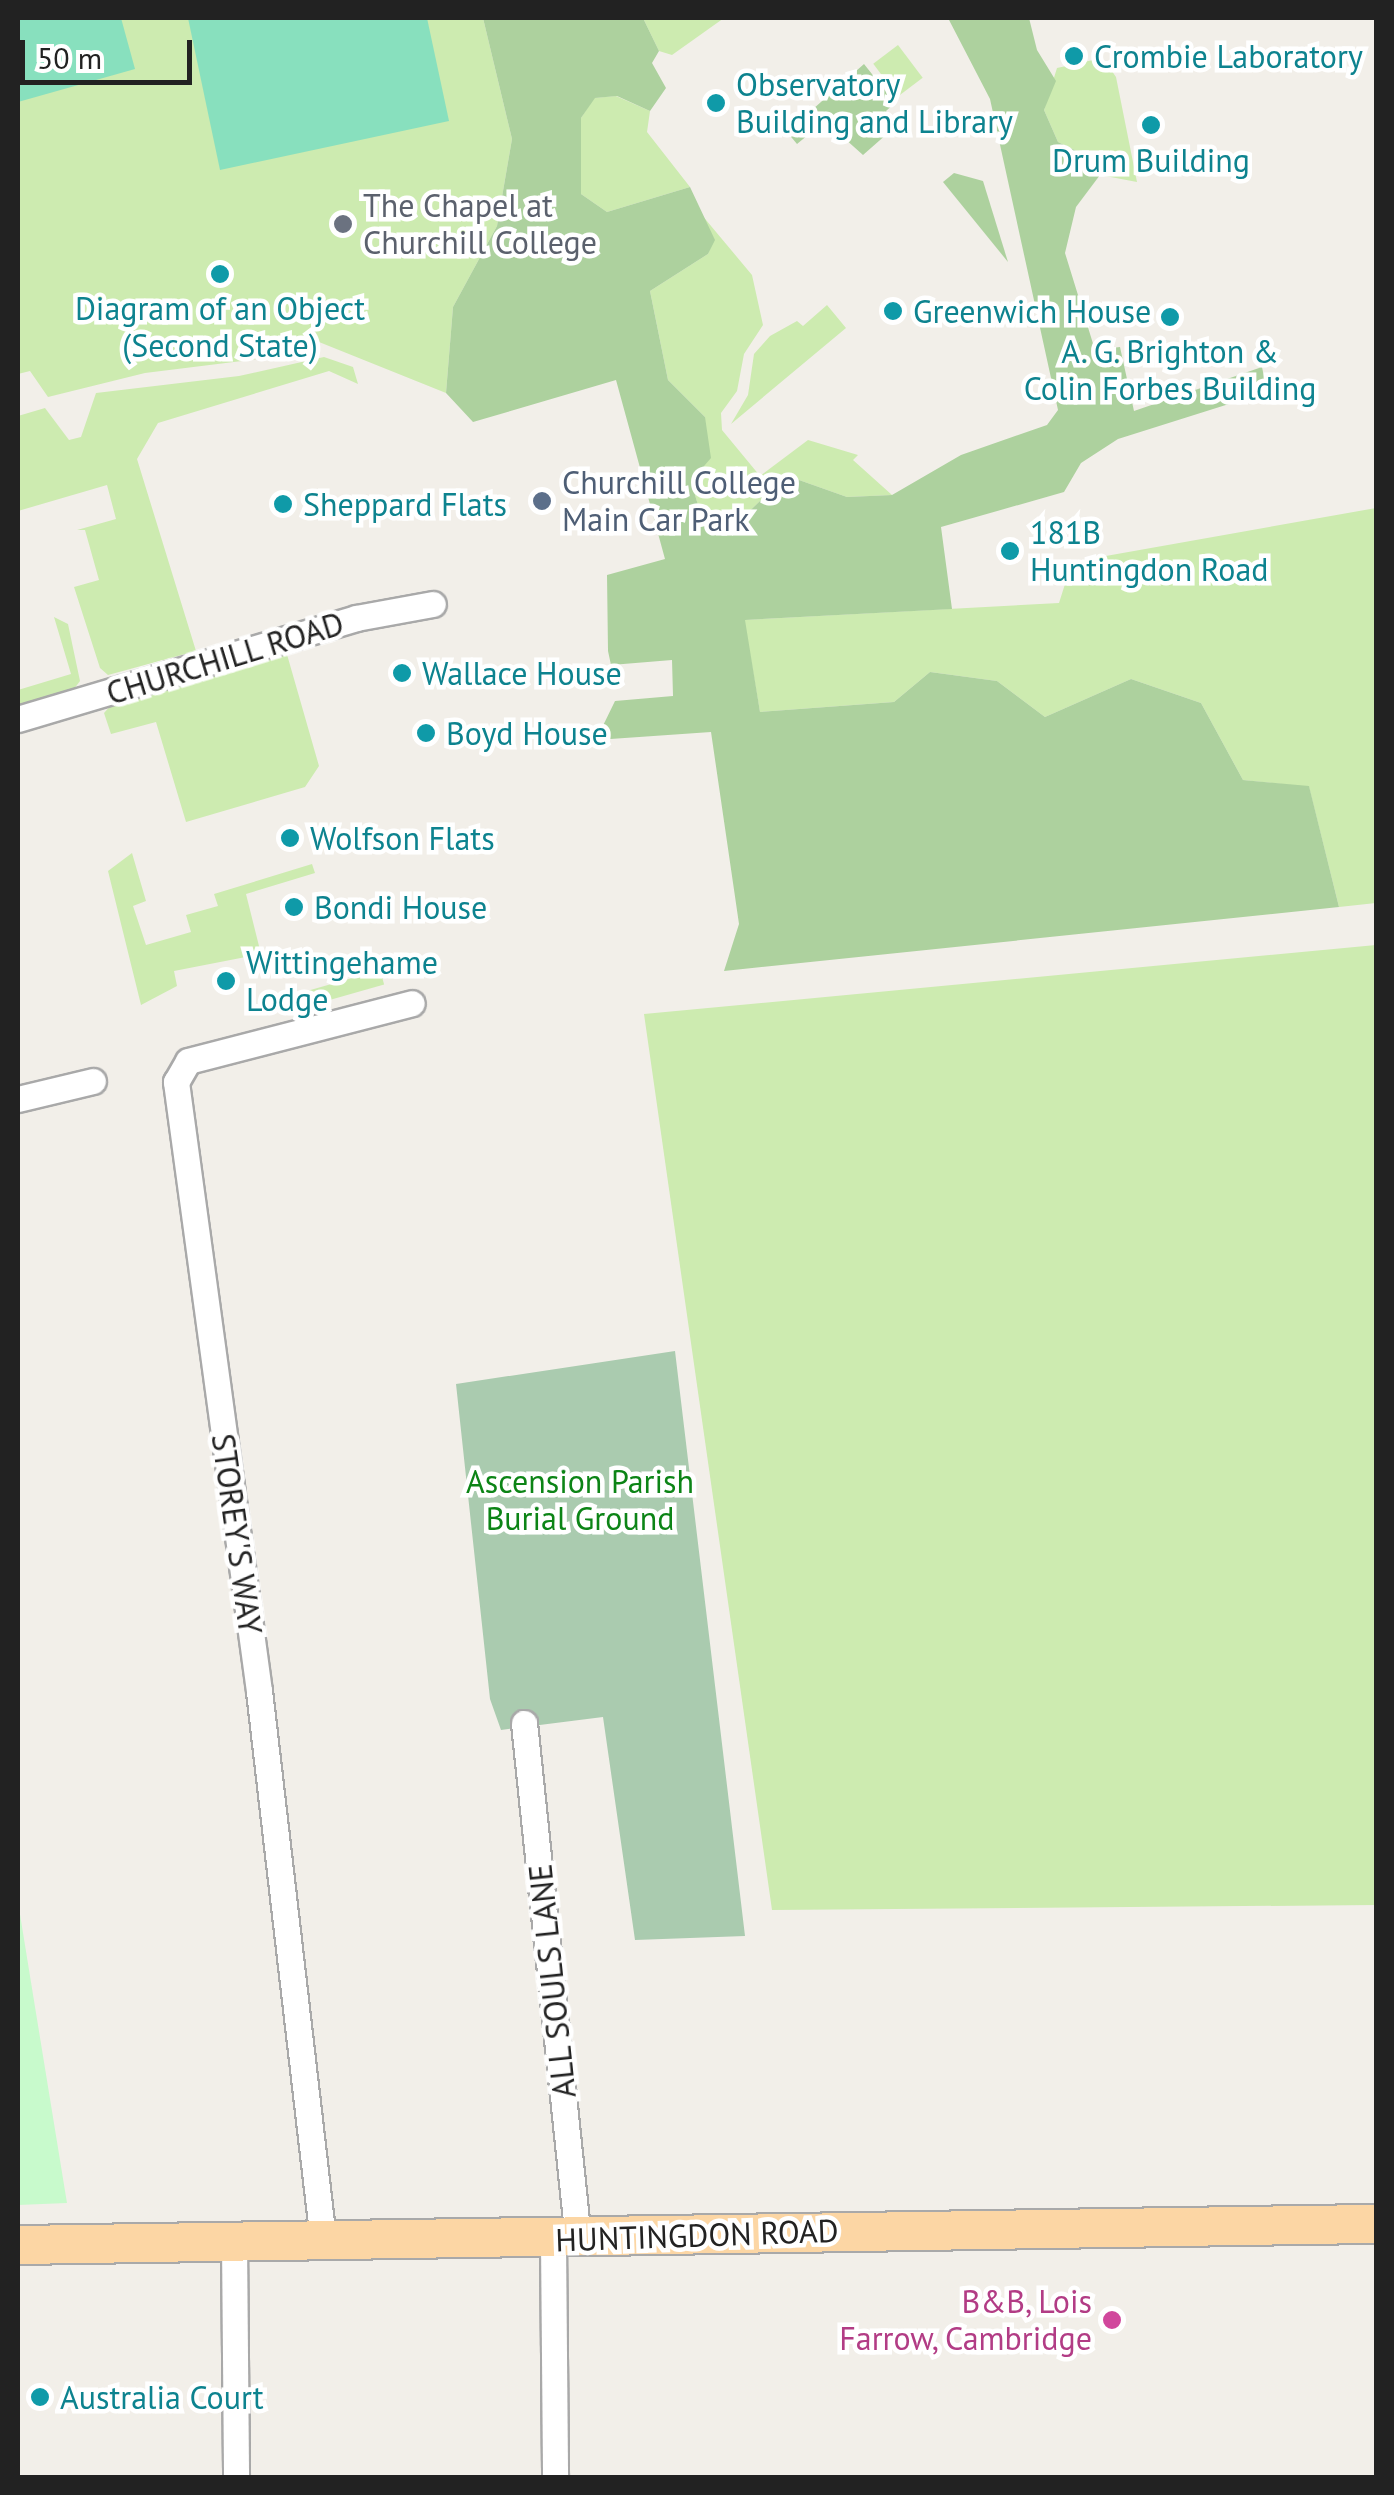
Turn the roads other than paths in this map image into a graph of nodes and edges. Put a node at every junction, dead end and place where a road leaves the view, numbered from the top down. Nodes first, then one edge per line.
1 (433, 604) dead end
2 (18, 718) edge
3 (412, 1003) dead end
4 (92, 1081) dead end
5 (18, 1100) edge
6 (524, 1723) dead end
7 (1376, 2224) edge
8 (323, 2240) junction
9 (565, 2240) junction
10 (234, 2241) junction
11 (18, 2245) edge
12 (236, 2478) edge
13 (555, 2478) edge

1 - 2 street, CHURCHILL ROAD
3 - 8 street, STOREY'S WAY
4 - 5 street
6 - 9 street, ALL SOULS LANE
7 - 9 main road, HUNTINGDON ROAD
8 - 9 main road, HUNTINGDON ROAD
8 - 10 main road, HUNTINGDON ROAD
9 - 13 street, ALL SOULS LANE
10 - 11 main road, HUNTINGDON ROAD
10 - 12 street

